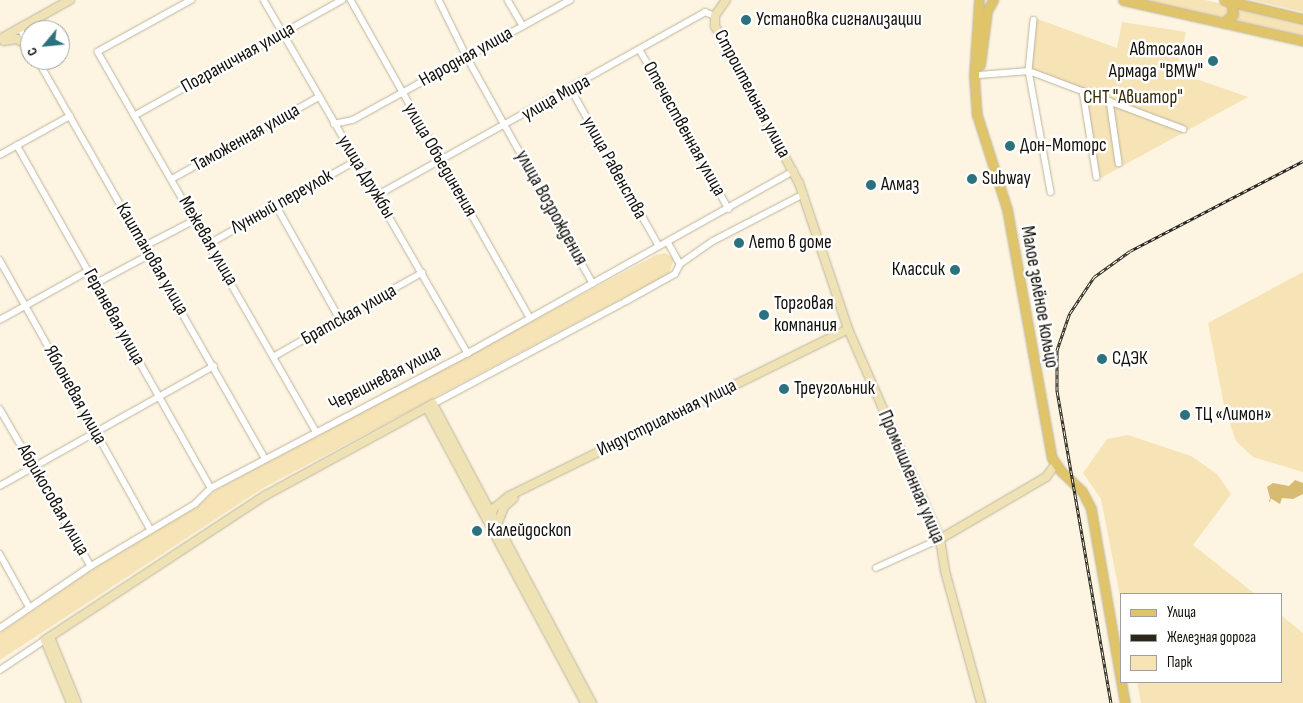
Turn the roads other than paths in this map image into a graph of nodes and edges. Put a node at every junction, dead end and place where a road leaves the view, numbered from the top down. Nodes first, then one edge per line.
1 (70, 0) edge
2 (192, 0) edge
3 (264, 0) edge
4 (342, 0) edge
5 (351, 0) edge
6 (439, 0) edge
7 (508, 0) edge
8 (570, 0) edge
9 (726, 0) edge
10 (979, 0) edge
11 (993, 0) edge
12 (1123, 0) edge
13 (1227, 1) edge
14 (42, 16) junction
15 (715, 16) junction
16 (1303, 19) edge
17 (35, 20) edge
18 (39, 20) edge
19 (1034, 20) dead end
20 (1224, 23) junction
21 (523, 26) junction
22 (20, 28) edge
23 (283, 33) junction
24 (0, 39) edge
25 (20, 41) edge
26 (1303, 41) edge
27 (0, 43) edge
28 (640, 50) junction
29 (467, 57) junction
30 (44, 70) edge
31 (1029, 71) junction
32 (979, 74) junction
33 (571, 89) junction
34 (1083, 91) junction
35 (402, 93) junction
36 (319, 97) junction
37 (1110, 100) junction
38 (977, 115) junction
39 (70, 116) junction
40 (134, 116) junction
41 (334, 124) junction
42 (505, 126) junction
43 (1184, 128) dead end
44 (17, 145) junction
45 (0, 155) edge
46 (356, 161) junction
47 (441, 161) junction
48 (1120, 163) dead end
49 (794, 171) junction
50 (1097, 177) dead end
51 (172, 180) junction
52 (1051, 192) dead end
53 (804, 194) junction
54 (378, 195) junction
55 (276, 204) junction
56 (729, 208) junction
57 (195, 220) junction
58 (668, 242) junction
59 (208, 244) junction
60 (145, 246) junction
61 (659, 246) junction
62 (149, 254) junction
63 (0, 260) edge
64 (680, 264) junction
65 (88, 271) junction
66 (422, 273) junction
67 (593, 283) junction
68 (95, 284) junction
69 (25, 306) junction
70 (530, 318) junction
71 (340, 319) junction
72 (0, 320) edge
73 (848, 329) junction
74 (468, 353) junction
75 (275, 356) junction
76 (214, 366) junction
77 (159, 397) junction
78 (430, 406) junction
79 (0, 409) edge
80 (316, 431) junction
81 (96, 432) junction
82 (265, 458) junction
83 (1055, 466) junction
84 (34, 468) junction
85 (536, 482) junction
86 (0, 486) edge
87 (211, 488) junction
88 (491, 513) junction
89 (493, 524) junction
90 (151, 530) junction
91 (940, 539) junction
92 (0, 554) edge
93 (91, 566) junction
94 (876, 568) dead end
95 (29, 606) junction
96 (0, 628) edge
97 (47, 638) junction
98 (556, 642) junction
99 (0, 670) edge
100 (1120, 674) edge
101 (1121, 683) edge
102 (71, 703) edge
103 (77, 703) edge
104 (585, 703) edge
105 (592, 703) edge
106 (981, 703) edge
107 (1125, 703) edge

1 - 14 street
2 - 40 street, Межевая улица
3 - 23 street, улица Дружбы
4 - 23 street, Пограничная улица
5 - 35 street, улица Объединения
6 - 29 street, улица Возрождения
7 - 21 street
8 - 21 street, Народная улица
9 - 15 street
10 - 38 main road, Малое зелёное кольцо
11 - 32 main road, Малое зелёное кольцо
12 - 20 main road
13 - 16 main road
13 - 20 main road
14 - 17 street
14 - 18 street
15 - 28 street, улица Мира
15 - 49 street, Строительная улица
19 - 31 street
20 - 26 main road
21 - 29 street, Народная улица
22 - 24 street
23 - 36 street, улица Дружбы
23 - 40 street, Пограничная улица
25 - 27 street
28 - 33 street, улица Мира
28 - 56 street, Отечественная улица
29 - 35 street, Народная улица
29 - 42 street, улица Возрождения
30 - 39 street, Каштановая улица
31 - 32 street
31 - 34 street
31 - 52 street
32 - 38 main road, Малое зелёное кольцо
33 - 42 street, улица Мира
33 - 61 street, улица Равенства
34 - 37 street
34 - 50 street
35 - 41 street, Народная улица
35 - 47 street, улица Объединения
36 - 41 street, улица Дружбы
36 - 51 street, Таможенная улица
37 - 43 street
37 - 48 street
38 - 83 main road, Малое зелёное кольцо
39 - 44 street
39 - 60 street, Каштановая улица
40 - 51 street, Межевая улица
41 - 46 street, улица Дружбы
42 - 47 street, улица Мира
42 - 67 street, улица Возрождения
44 - 45 street
44 - 65 street, Гераневая улица
46 - 54 street, улица Дружбы
46 - 55 street, Лунный переулок
47 - 54 street, улица Мира
47 - 70 street, улица Объединения
49 - 53 street, Промышленная улица
49 - 56 street, Черешневая улица
51 - 57 street, Межевая улица
53 - 64 street
53 - 73 street, Промышленная улица
54 - 66 street, улица Дружбы
55 - 59 street, Лунный переулок
55 - 71 street
56 - 58 street, Черешневая улица
57 - 59 street, Межевая улица
57 - 60 street
58 - 61 street, Черешневая улица
58 - 64 street
59 - 75 street, Межевая улица
60 - 62 street, Каштановая улица
61 - 67 street, Черешневая улица
62 - 68 street
62 - 76 street, Каштановая улица
63 - 69 street, Яблоневая улица
64 - 78 street
65 - 68 street, Гераневая улица
65 - 69 street
66 - 71 street, Братская улица
66 - 74 street, улица Дружбы
67 - 70 street, Черешневая улица
68 - 77 street, Гераневая улица
69 - 72 street
69 - 81 street, Яблоневая улица
70 - 74 street, Черешневая улица
71 - 75 street, Братская улица
73 - 85 street, Индустриальная улица
73 - 91 street, Промышленная улица
74 - 80 street, Черешневая улица
75 - 80 street, Межевая улица
76 - 77 street
76 - 82 street, Каштановая улица
77 - 81 street
77 - 87 street, Гераневая улица
78 - 88 street
78 - 89 street
78 - 97 street
79 - 84 street, Абрикосовая улица
80 - 82 street, Черешневая улица
81 - 84 street
81 - 90 street, Яблоневая улица
82 - 87 street, Черешневая улица
83 - 91 street
83 - 100 main road
84 - 86 street
84 - 93 street, Абрикосовая улица
85 - 88 street, Индустриальная улица
85 - 89 street
87 - 90 street, Черешневая улица
88 - 89 street
89 - 98 street
90 - 93 street, Черешневая улица
91 - 94 street
91 - 106 street, Промышленная улица
92 - 95 street
93 - 95 street, Черешневая улица
95 - 96 street, Черешневая улица
97 - 99 street
97 - 102 street
97 - 103 street
98 - 104 street
98 - 105 street
101 - 107 main road

